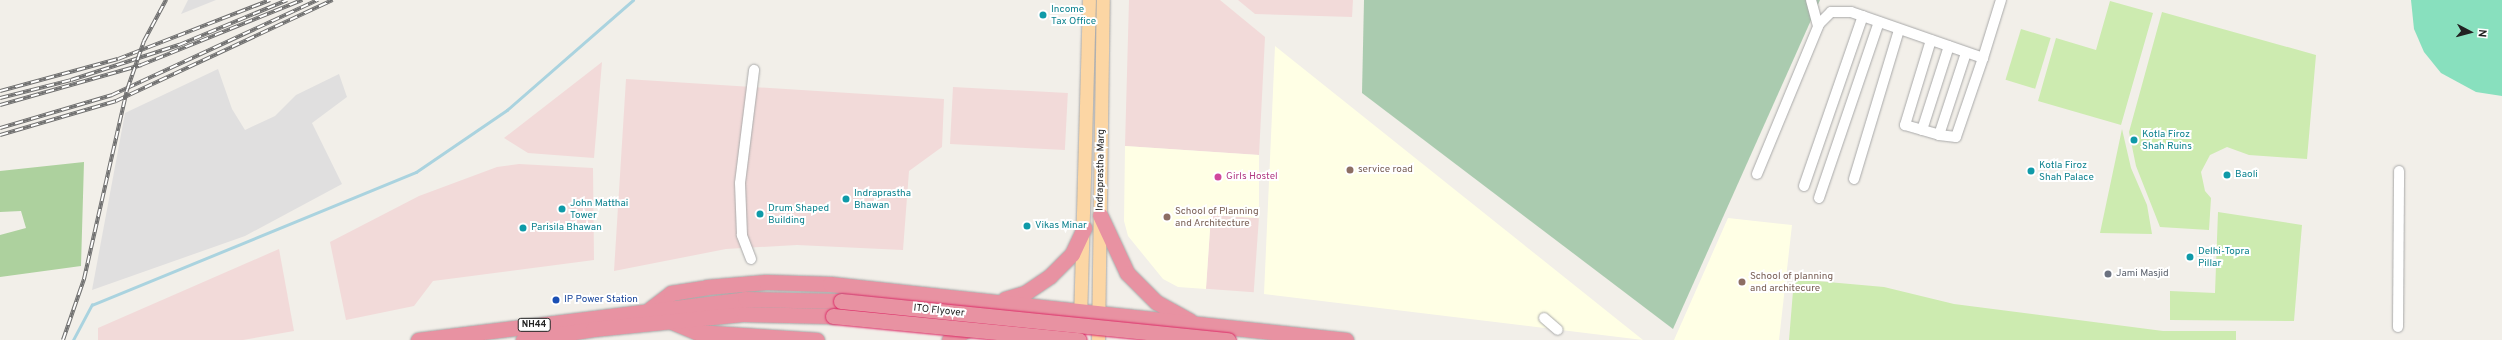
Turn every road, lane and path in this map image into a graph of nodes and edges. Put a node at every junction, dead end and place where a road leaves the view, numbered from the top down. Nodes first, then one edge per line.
1 (1089, 0) edge
2 (1103, 0) edge
3 (1811, 0) edge
4 (2001, 0) edge
5 (1862, 16) junction
6 (1879, 22) junction
7 (1818, 26) junction
8 (1899, 30) junction
9 (1931, 40) junction
10 (1949, 46) junction
11 (1966, 53) junction
12 (1983, 58) junction
13 (754, 70) dead end
14 (1922, 130) junction
15 (1939, 135) junction
16 (2399, 171) dead end
17 (1758, 174) dead end
18 (1854, 179) dead end
19 (1804, 186) dead end
20 (1819, 198) dead end
21 (1100, 215) junction
22 (1084, 228) junction
23 (751, 259) dead end
24 (999, 301) junction
25 (650, 309) junction
26 (1081, 311) junction
27 (1099, 314) junction
28 (1544, 318) dead end
29 (669, 320) junction
30 (1195, 324) junction
31 (2398, 327) dead end
32 (968, 329) junction
33 (1558, 330) dead end
34 (795, 339) edge
35 (418, 340) edge
36 (523, 340) edge
37 (817, 340) edge
38 (949, 340) edge
39 (1002, 340) edge
40 (1079, 340) edge
41 (1098, 340) edge
42 (1228, 340) edge
43 (1346, 340) edge

1 - 22 main road, Indraprastha Marg
2 - 21 main road, Indraprastha Marg
3 - 7 street
4 - 12 street
5 - 6 street
5 - 7 street
5 - 19 street
6 - 8 street
6 - 20 street
7 - 17 street
8 - 9 street
8 - 18 street
9 - 10 street
9 - 14 street
10 - 11 street
10 - 14 street
11 - 12 street
11 - 15 street
12 - 15 street
13 - 23 street
14 - 15 street
16 - 31 street
21 - 27 main road, Indraprastha Marg
21 - 30 highway
22 - 24 highway
22 - 26 main road, Indraprastha Marg
24 - 25 highway
24 - 26 highway
24 - 39 highway
25 - 35 highway, NH44
25 - 42 highway, ITO Flyover / NH44, bridge
26 - 27 highway
26 - 40 main road, Indraprastha Marg
27 - 30 highway
27 - 41 main road, Indraprastha Marg
28 - 33 street
29 - 32 highway, ITO Flyover / NH44, bridge
29 - 34 highway
29 - 36 highway, NH44
30 - 43 highway
32 - 38 highway
32 - 40 highway, ITO Flyover, bridge
34 - 37 highway

